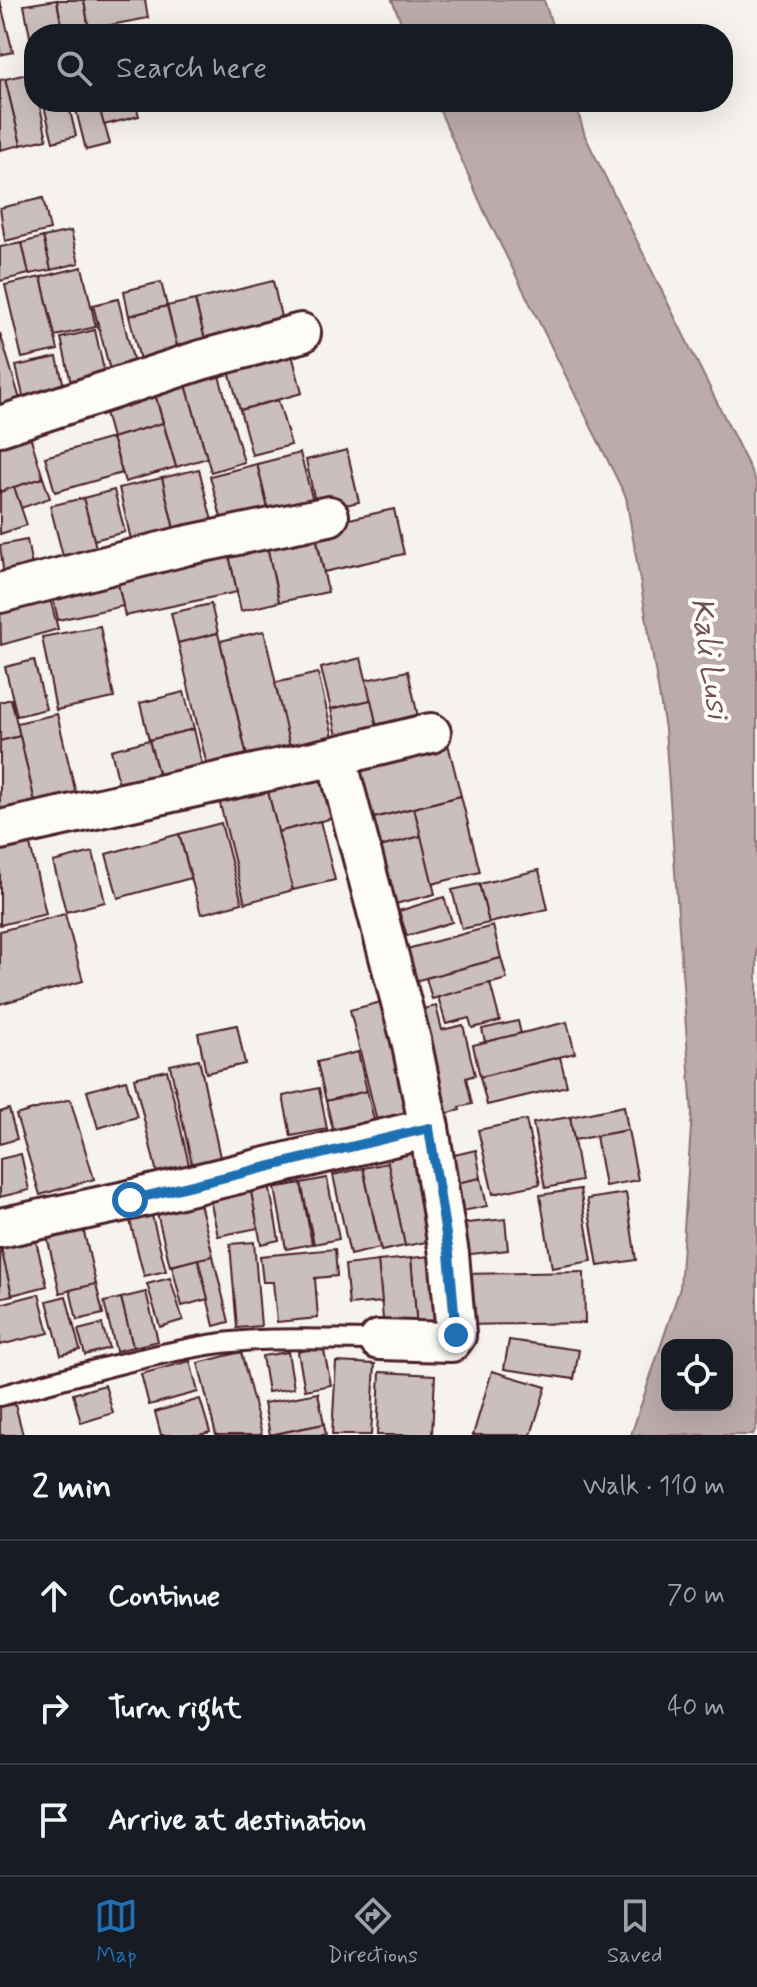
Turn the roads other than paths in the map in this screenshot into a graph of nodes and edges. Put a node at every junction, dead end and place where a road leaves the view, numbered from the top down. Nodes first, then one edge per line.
1 (301, 333) dead end
2 (0, 426) edge
3 (329, 516) dead end
4 (0, 593) edge
5 (431, 733) dead end
6 (336, 756) junction
7 (0, 830) edge
8 (429, 1128) junction
9 (0, 1228) edge
10 (379, 1340) joint
11 (0, 1396) edge

1 - 2 street
3 - 4 street
5 - 6 street
6 - 7 street
6 - 8 street
8 - 9 street
8 - 10 street
10 - 11 lane

